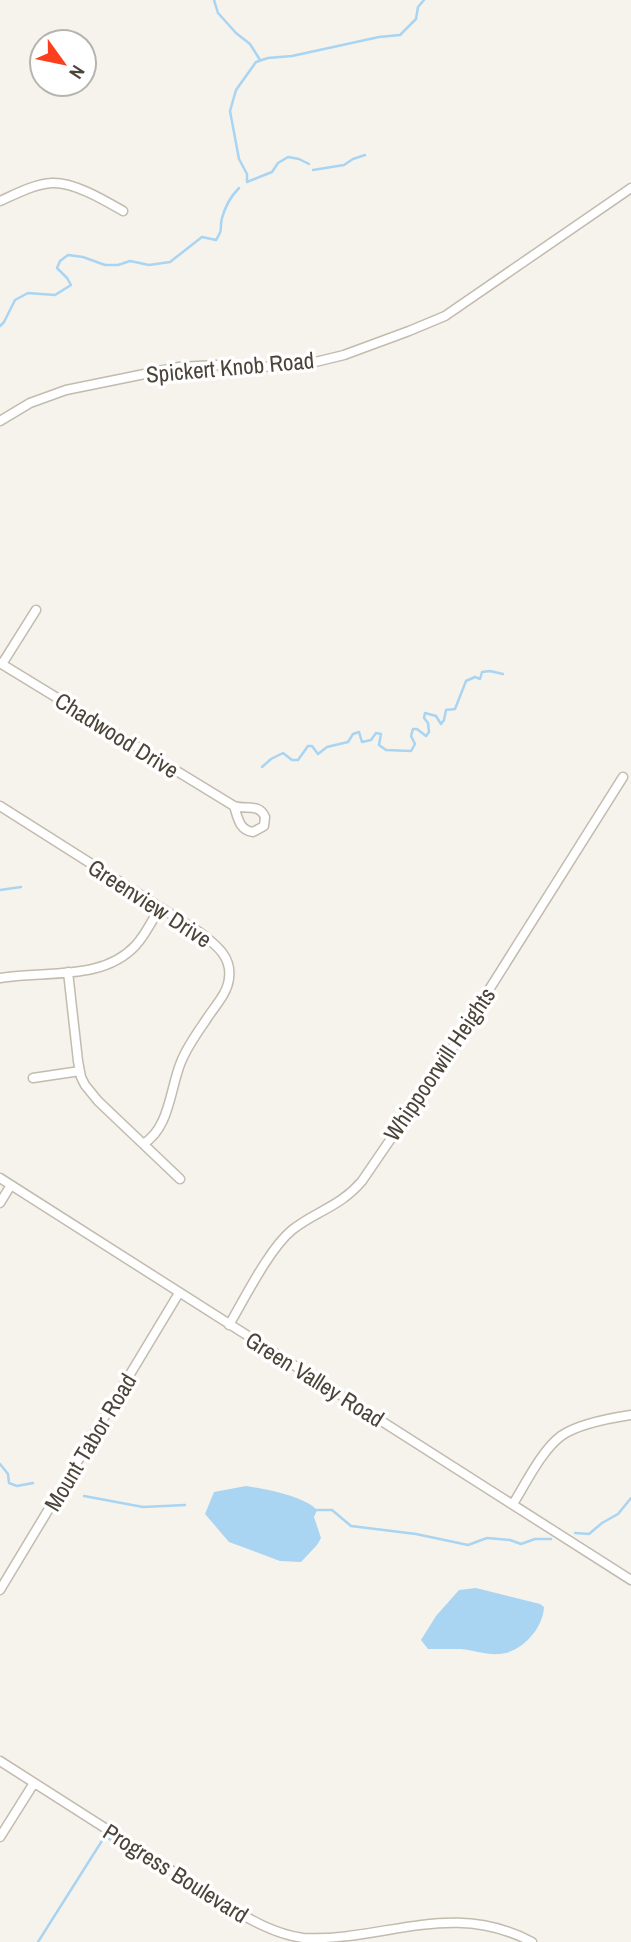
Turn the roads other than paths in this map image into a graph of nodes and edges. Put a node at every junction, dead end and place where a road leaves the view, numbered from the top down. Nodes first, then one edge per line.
1 (631, 188) edge
2 (0, 201) edge
3 (123, 211) dead end
4 (0, 421) edge
5 (36, 610) dead end
6 (1, 664) edge
7 (623, 777) dead end
8 (0, 806) edge
9 (234, 806) dead end
10 (160, 908) junction
11 (68, 972) junction
12 (0, 978) edge
13 (80, 1071) junction
14 (33, 1078) dead end
15 (142, 1144) junction
16 (180, 1179) dead end
17 (1, 1181) edge
18 (11, 1185) junction
19 (0, 1203) edge
20 (179, 1293) junction
21 (229, 1325) junction
22 (631, 1415) edge
23 (513, 1504) junction
24 (631, 1580) edge
25 (0, 1590) edge
26 (0, 1761) edge
27 (34, 1783) junction
28 (0, 1837) edge
29 (328, 1941) edge
30 (532, 1942) edge

1 - 4 street, Spickert Knob Road
2 - 3 street
5 - 6 street
6 - 9 street, Chadwood Drive
7 - 21 street, Whippoorwill Heights
8 - 10 street, Greenview Drive
10 - 11 street
10 - 15 street, Greenview Drive
11 - 12 street
11 - 13 street
13 - 14 street
13 - 15 street
15 - 16 street
17 - 18 street, Green Valley Road
18 - 19 street
18 - 20 street, Green Valley Road
20 - 21 street, Green Valley Road
20 - 25 street, Mount Tabor Road
21 - 23 street, Green Valley Road
22 - 23 street
23 - 24 street, Green Valley Road
26 - 27 street, Progress Boulevard
27 - 28 street
27 - 29 street, Progress Boulevard
29 - 30 street, Progress Boulevard

